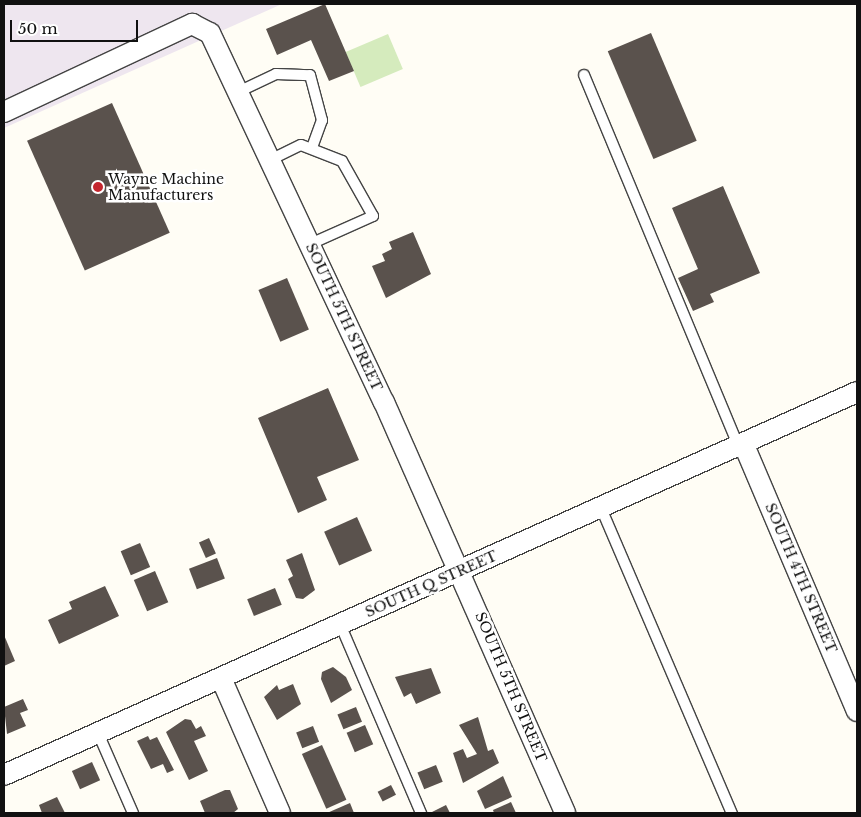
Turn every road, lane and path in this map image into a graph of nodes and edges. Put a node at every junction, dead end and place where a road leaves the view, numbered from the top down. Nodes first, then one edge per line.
1 (584, 75) dead end
2 (238, 92) junction
3 (4, 112) edge
4 (312, 148) junction
5 (270, 160) junction
6 (310, 244) junction
7 (857, 392) edge
8 (742, 446) junction
9 (601, 508) junction
10 (460, 570) junction
11 (340, 624) junction
12 (221, 678) junction
13 (857, 711) edge
14 (98, 733) junction
15 (4, 774) edge
16 (134, 813) edge
17 (280, 813) edge
18 (421, 813) edge
19 (565, 813) edge
20 (732, 813) edge

1 - 8 lane
2 - 3 street, SOUTH 5TH STREET
2 - 4 lane
2 - 5 street, SOUTH 5TH STREET
4 - 5 lane
4 - 6 lane
5 - 6 street, SOUTH 5TH STREET
6 - 10 street, SOUTH 5TH STREET
7 - 8 street, SOUTH Q STREET
8 - 9 street, SOUTH Q STREET
8 - 13 street, SOUTH 4TH STREET
9 - 10 street, SOUTH Q STREET
9 - 20 lane
10 - 11 street, SOUTH Q STREET
10 - 19 street, SOUTH 5TH STREET
11 - 12 street, SOUTH Q STREET
11 - 18 lane
12 - 14 street, SOUTH Q STREET
12 - 17 street
14 - 15 street, SOUTH Q STREET
14 - 16 lane

